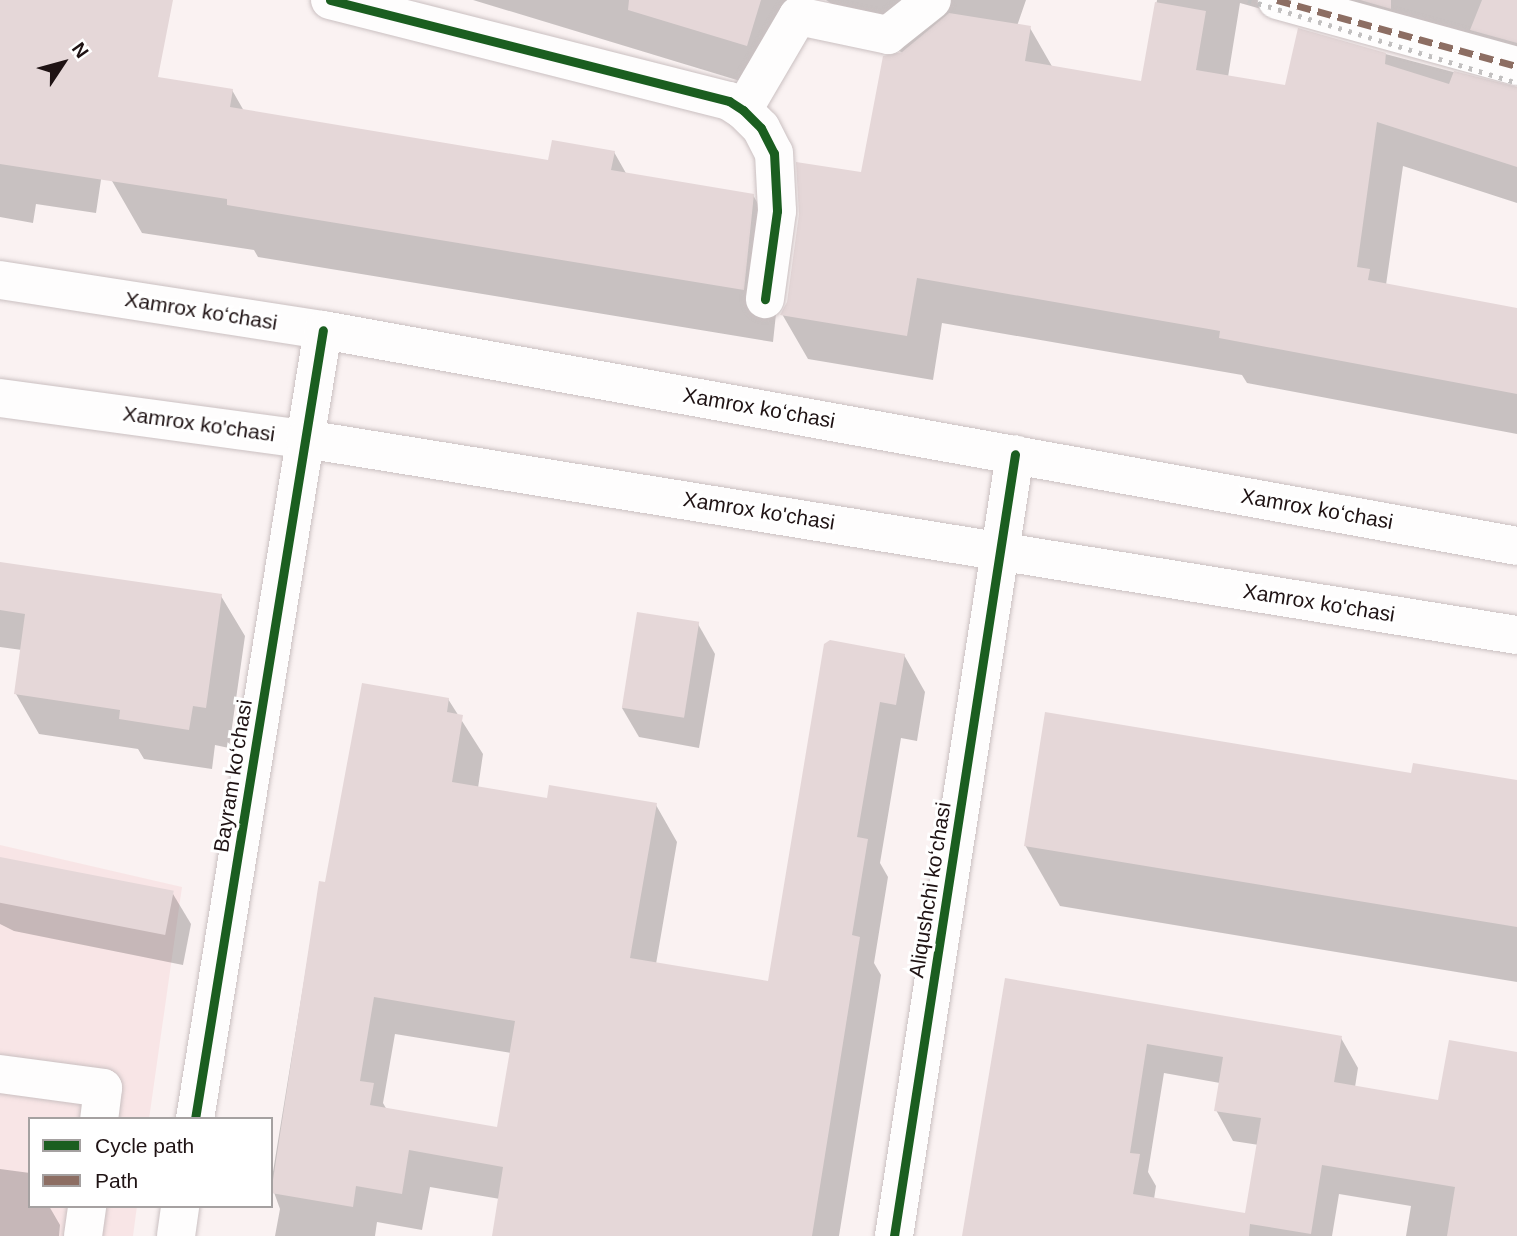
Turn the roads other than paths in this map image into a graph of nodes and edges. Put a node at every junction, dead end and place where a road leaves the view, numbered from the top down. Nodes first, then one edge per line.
1 (330, 0) edge
2 (932, 0) edge
3 (1277, 0) edge
4 (1517, 66) edge
5 (743, 110) junction
6 (0, 280) edge
7 (765, 299) dead end
8 (323, 330) junction
9 (0, 398) edge
10 (305, 439) junction
11 (1015, 454) junction
12 (1517, 546) edge
13 (1000, 550) junction
14 (1517, 635) edge
15 (0, 1074) edge
16 (99, 1117) edge
17 (195, 1117) edge
18 (87, 1208) edge
19 (180, 1208) edge
20 (83, 1236) edge
21 (176, 1236) edge
22 (894, 1236) edge

1 - 5 main road
2 - 5 main road
3 - 4 main road
5 - 7 main road
6 - 8 main road, Xamrox koʻchasi
8 - 10 main road, Bayram ko‘chasi
8 - 11 main road, Xamrox koʻchasi
9 - 10 main road, Xamrox ko'chasi
10 - 13 main road, Xamrox ko'chasi
10 - 17 main road, Bayram ko‘chasi
11 - 12 main road, Xamrox koʻchasi
11 - 13 main road, Aliqushchi ko‘chasi
13 - 14 main road, Xamrox ko'chasi
13 - 22 main road, Aliqushchi ko‘chasi
15 - 16 main road
18 - 20 main road
19 - 21 main road

